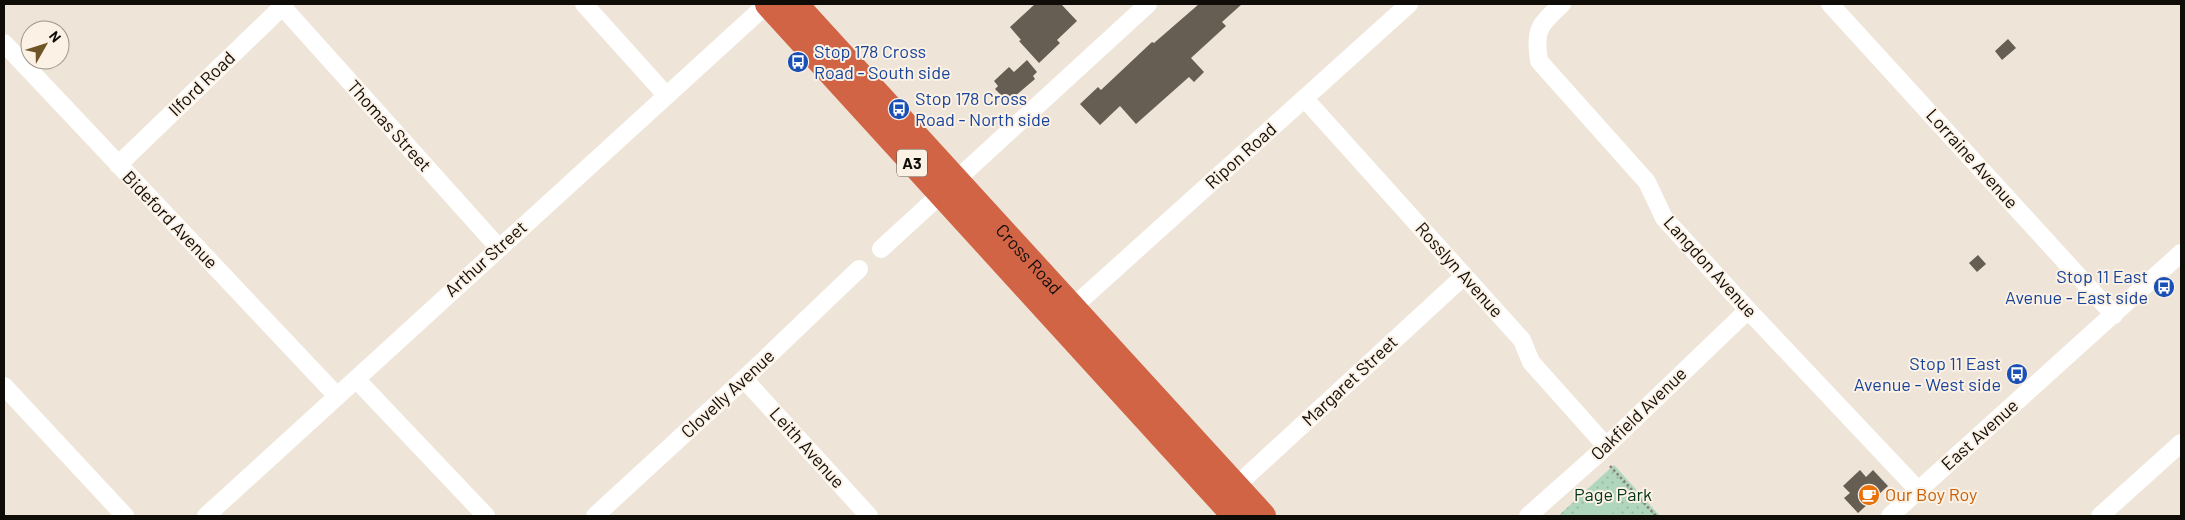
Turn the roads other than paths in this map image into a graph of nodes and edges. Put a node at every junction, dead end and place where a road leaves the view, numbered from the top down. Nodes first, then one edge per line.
1 (584, 4) edge
2 (768, 4) edge
3 (794, 4) edge
4 (1148, 4) edge
5 (1409, 4) edge
6 (1562, 4) edge
7 (1830, 4) edge
8 (283, 5) edge
9 (4, 43) edge
10 (666, 95) junction
11 (1305, 98) junction
12 (118, 165) junction
13 (948, 187) junction
14 (499, 248) junction
15 (881, 249) dead end
16 (2181, 253) edge
17 (858, 269) dead end
18 (1464, 276) junction
19 (1748, 310) junction
20 (1065, 315) junction
21 (2114, 315) junction
22 (356, 379) junction
23 (744, 379) junction
24 (4, 386) edge
25 (337, 396) junction
26 (2181, 443) edge
27 (1603, 449) junction
28 (1236, 486) junction
29 (1208, 487) junction
30 (1918, 490) junction
31 (1244, 515) edge
32 (125, 516) edge
33 (206, 516) edge
34 (486, 516) edge
35 (595, 516) edge
36 (869, 516) edge
37 (1528, 516) edge
38 (1890, 516) edge
39 (2100, 516) edge

1 - 10 street
2 - 10 street, Arthur Street
2 - 13 highway, Cross Road / A3
3 - 13 highway, Cross Road / A3
4 - 13 street
5 - 11 street, Ripon Road
6 - 19 street, Langdon Avenue
7 - 21 street, Lorraine Avenue
8 - 12 street, Ilford Road
8 - 14 street, Thomas Street
9 - 12 street, Bideford Avenue
10 - 14 street, Arthur Street
11 - 18 street, Rosslyn Avenue
11 - 20 street, Ripon Road
12 - 25 street, Bideford Avenue
13 - 15 street
13 - 20 highway, Cross Road / A3
14 - 22 street, Arthur Street
16 - 21 street, East Avenue
17 - 23 street, Clovelly Avenue
18 - 27 street, Rosslyn Avenue
18 - 28 street, Margaret Street
19 - 27 street, Oakfield Avenue
19 - 30 street, Langdon Avenue
20 - 28 highway, Cross Road / A3
20 - 29 highway, Cross Road / A3
21 - 30 street, East Avenue
22 - 25 street, Arthur Street
22 - 34 street
23 - 35 street, Clovelly Avenue
23 - 36 street, Leith Avenue
24 - 32 street
25 - 33 street, Arthur Street
26 - 39 street
27 - 37 street, Oakfield Avenue
28 - 29 highway
28 - 31 highway
29 - 31 highway, Cross Road / A3
30 - 38 street, East Avenue

